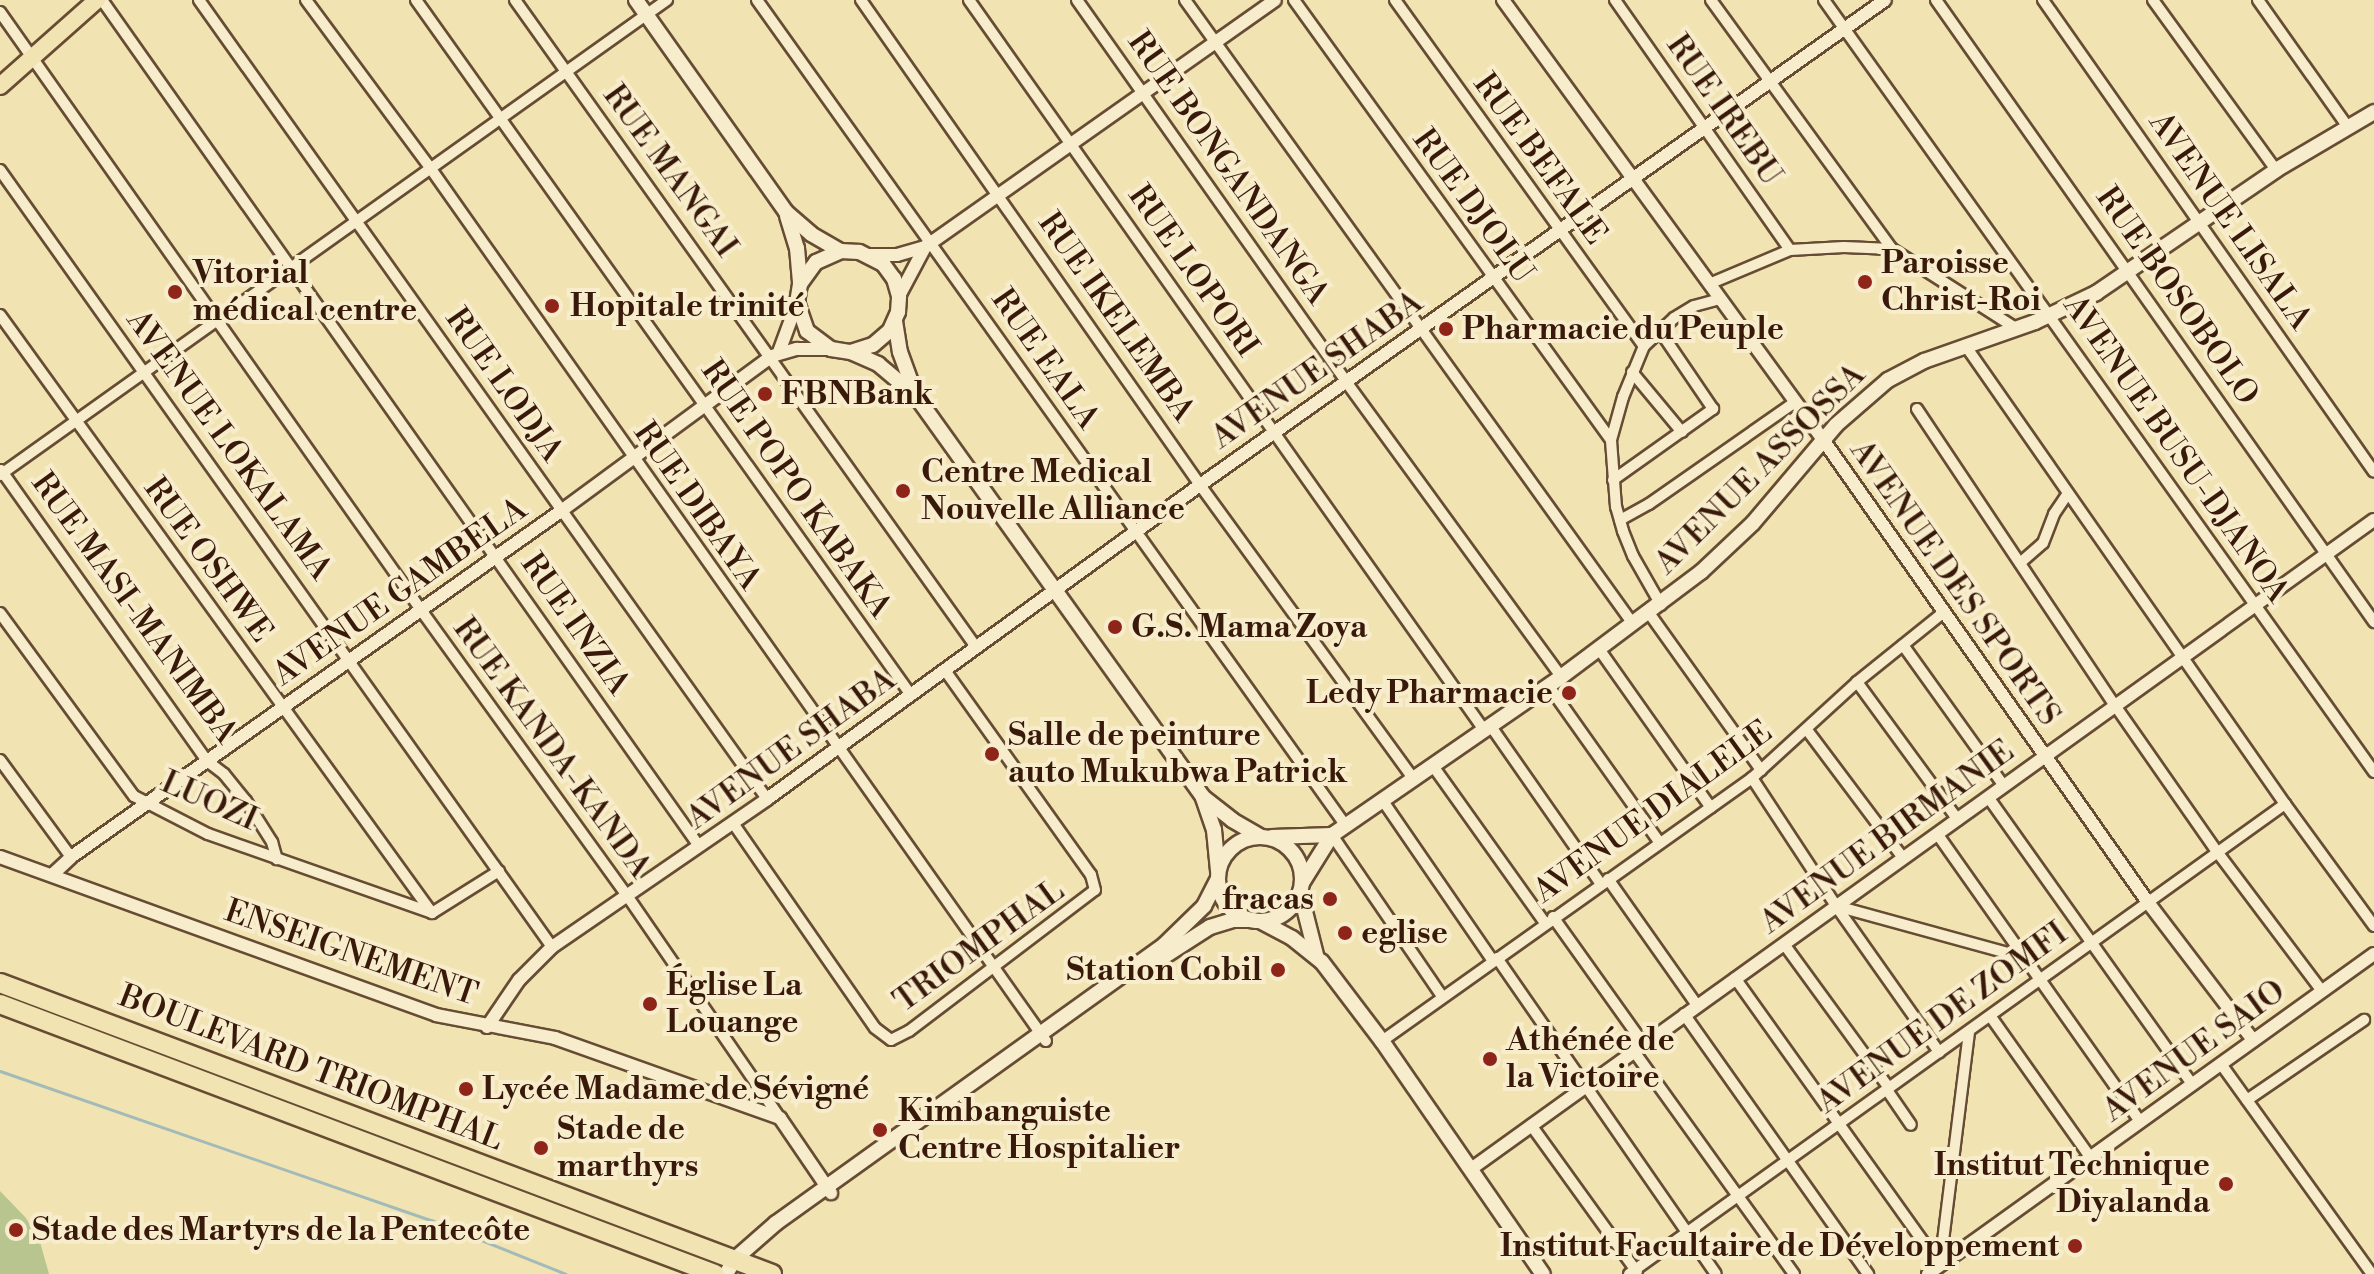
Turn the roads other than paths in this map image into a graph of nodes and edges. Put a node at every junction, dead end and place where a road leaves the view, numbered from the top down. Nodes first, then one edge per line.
1 (100, 0) edge
2 (199, 0) edge
3 (306, 0) edge
4 (416, 0) edge
5 (515, 0) edge
6 (636, 0) edge
7 (667, 0) edge
8 (757, 0) edge
9 (861, 0) edge
10 (969, 0) edge
11 (1077, 0) edge
12 (1185, 0) edge
13 (1275, 0) edge
14 (1294, 0) edge
15 (1395, 0) edge
16 (1503, 0) edge
17 (1615, 0) edge
18 (1711, 0) edge
19 (1824, 0) edge
20 (1885, 0) edge
21 (1936, 0) edge
22 (2043, 0) edge
23 (2153, 0) edge
24 (2258, 0) edge
25 (0, 12) edge
26 (646, 14) junction
27 (1844, 29) junction
28 (1215, 43) junction
29 (32, 56) junction
30 (566, 70) junction
31 (1769, 82) junction
32 (0, 86) edge
33 (1144, 94) junction
34 (2374, 112) edge
35 (501, 117) junction
36 (2348, 127) junction
37 (1706, 128) junction
38 (1072, 145) junction
39 (431, 169) junction
40 (0, 170) edge
41 (2276, 170) junction
42 (1632, 180) junction
43 (1000, 196) junction
44 (786, 212) junction
45 (357, 222) junction
46 (2200, 225) junction
47 (1560, 232) junction
48 (929, 245) junction
49 (1892, 249) junction
50 (1790, 250) junction
51 (841, 251) junction
52 (867, 254) junction
53 (289, 270) junction
54 (2130, 273) junction
55 (1493, 278) junction
56 (800, 284) junction
57 (1709, 284) junction
58 (899, 296) junction
59 (1721, 299) junction
60 (797, 302) junction
61 (0, 315) edge
62 (2051, 316) junction
63 (895, 320) junction
64 (217, 322) junction
65 (2017, 329) junction
66 (1419, 330) junction
67 (1660, 331) junction
68 (1965, 345) junction
69 (1644, 346) junction
70 (831, 349) junction
71 (851, 352) junction
72 (775, 354) junction
73 (144, 372) junction
74 (1632, 372) junction
75 (1347, 383) junction
76 (916, 396) junction
77 (1795, 402) junction
78 (703, 405) junction
79 (1917, 409) dead end
80 (76, 421) junction
81 (1682, 432) junction
82 (1275, 434) junction
83 (1611, 440) junction
84 (1824, 441) junction
85 (632, 458) junction
86 (1, 472) edge
87 (2374, 472) edge
88 (1613, 480) junction
89 (1200, 485) junction
90 (2068, 493) junction
91 (561, 511) junction
92 (1620, 520) junction
93 (2374, 520) edge
94 (1134, 532) junction
95 (2326, 553) junction
96 (495, 557) junction
97 (2020, 563) junction
98 (1057, 588) junction
99 (2254, 604) junction
100 (1655, 609) junction
101 (421, 610) junction
102 (1944, 612) junction
103 (0, 613) edge
104 (2374, 622) edge
105 (1633, 624) junction
106 (1903, 645) junction
107 (976, 647) junction
108 (1599, 649) junction
109 (2182, 657) junction
110 (350, 659) junction
111 (945, 670) junction
112 (1554, 681) junction
113 (1857, 682) junction
114 (911, 695) junction
115 (2114, 704) junction
116 (281, 706) junction
117 (1487, 728) junction
118 (1807, 730) junction
119 (838, 748) junction
120 (2044, 755) junction
121 (0, 760) edge
122 (207, 761) junction
123 (1433, 766) junction
124 (2374, 772) edge
125 (1756, 774) junction
126 (1414, 780) junction
127 (2004, 786) junction
128 (1203, 797) junction
129 (1988, 797) junction
130 (767, 799) junction
131 (1383, 801) junction
132 (148, 804) junction
133 (2285, 804) junction
134 (1711, 808) junction
135 (1958, 820) junction
136 (733, 823) junction
137 (1346, 826) junction
138 (1332, 835) junction
139 (1938, 835) junction
140 (1264, 837) junction
141 (1659, 842) junction
142 (699, 846) junction
143 (2218, 853) junction
144 (0, 857) edge
145 (71, 857) junction
146 (1903, 858) junction
147 (277, 859) junction
148 (499, 871) junction
149 (52, 875) junction
150 (1218, 875) junction
151 (1605, 882) junction
152 (1301, 888) junction
153 (628, 897) junction
154 (2147, 901) junction
155 (1836, 906) junction
156 (432, 913) junction
157 (1256, 920) junction
158 (1549, 920) junction
159 (2374, 926) edge
160 (2090, 942) junction
161 (1784, 944) junction
162 (552, 947) junction
163 (1167, 949) junction
164 (2374, 954) edge
165 (1316, 955) junction
166 (2026, 958) junction
167 (1495, 959) junction
168 (995, 968) junction
169 (1735, 978) junction
170 (2040, 979) junction
171 (0, 983) edge
172 (2322, 991) junction
173 (1442, 996) junction
174 (0, 1004) edge
175 (1697, 1005) junction
176 (1684, 1014) junction
177 (1991, 1017) junction
178 (2364, 1020) dead end
179 (487, 1027) junction
180 (1969, 1033) junction
181 (1043, 1038) junction
182 (2253, 1040) junction
183 (1382, 1041) junction
184 (1638, 1046) junction
185 (1939, 1052) junction
186 (2221, 1064) junction
187 (2192, 1084) junction
188 (1583, 1086) junction
189 (1888, 1089) junction
190 (2247, 1100) junction
191 (780, 1118) junction
192 (2140, 1121) junction
193 (1840, 1124) junction
194 (1531, 1125) junction
195 (1911, 1125) dead end
196 (2090, 1157) junction
197 (1788, 1161) junction
198 (1471, 1169) junction
199 (829, 1190) junction
200 (1738, 1195) junction
201 (1687, 1233) junction
202 (658, 1253) junction
203 (1940, 1265) junction
204 (737, 1268) edge
205 (1634, 1273) edge
206 (690, 1274) edge
207 (715, 1274) edge
208 (772, 1274) edge
209 (1543, 1274) edge
210 (1716, 1274) edge
211 (1794, 1274) edge
212 (1868, 1274) edge
213 (1928, 1274) edge
214 (2372, 1274) edge

1 - 29 main road
1 - 53 street, RUE INZIA
2 - 45 street, RUE LODJA
3 - 39 street, RUE DIBAYA
4 - 35 street, RUE POPO KABAKA
5 - 30 street, RUE MANGAI
6 - 26 main road
7 - 26 street
8 - 48 street, RUE EALA
9 - 43 street, RUE IKELEMBA
10 - 38 street, RUE LOPORI
11 - 33 street, RUE BONGANDANGA
12 - 28 street
13 - 28 street
14 - 55 street, RUE DJOLU
15 - 47 street, RUE BEFALE
16 - 42 street, AVENUE DES SPORTS
17 - 37 street, RUE IREBU
18 - 31 street
19 - 27 street, AVENUE BUSU-DJANOA
20 - 27 street, AVENUE SHABA
21 - 54 street, RUE BOSOBOLO
22 - 46 street, AVENUE LISALA
23 - 41 street
24 - 36 street
25 - 29 street, RUE KANDA-KANDA
26 - 30 street
26 - 44 main road
27 - 31 street, AVENUE SHABA
27 - 62 street, AVENUE BUSU-DJANOA
28 - 33 street
28 - 66 street
29 - 32 main road
29 - 64 street, RUE KANDA-KANDA
30 - 35 street
30 - 72 street, RUE MANGAI
31 - 37 street, AVENUE SHABA
31 - 49 street
33 - 38 street
33 - 75 street, RUE BONGANDANGA
34 - 36 main road, AVENUE ASSOSSA
35 - 39 street
35 - 78 street, RUE POPO KABAKA
36 - 41 main road, AVENUE ASSOSSA
37 - 42 street, AVENUE SHABA
37 - 50 street, RUE IREBU
38 - 43 street
38 - 82 street, RUE LOPORI
39 - 45 street
39 - 85 street, RUE DIBAYA
40 - 73 street, AVENUE LOKALAMA
41 - 46 main road, AVENUE ASSOSSA
42 - 47 street, AVENUE SHABA
42 - 57 street, AVENUE DES SPORTS
43 - 48 street
43 - 89 street, RUE IKELEMBA
44 - 51 main road
44 - 56 main road
45 - 53 street
45 - 91 street, RUE LODJA
46 - 54 main road, AVENUE ASSOSSA
46 - 87 street, AVENUE LISALA
47 - 55 street, AVENUE SHABA
47 - 69 street, RUE BEFALE
48 - 52 street
48 - 58 street
48 - 94 street, RUE EALA
49 - 50 street
49 - 65 street
50 - 57 street
51 - 52 main road
51 - 56 main road
52 - 58 main road
53 - 64 street
53 - 96 street, RUE INZIA
54 - 62 main road, AVENUE ASSOSSA
54 - 95 street, RUE BOSOBOLO
55 - 66 street, AVENUE SHABA
55 - 83 street, RUE DJOLU
56 - 60 main road
57 - 59 street, AVENUE DES SPORTS
58 - 63 main road
59 - 67 street
59 - 77 street, AVENUE DES SPORTS
60 - 70 main road
60 - 72 street
61 - 80 street, RUE OSHWE
62 - 65 main road, AVENUE ASSOSSA
62 - 99 street, AVENUE BUSU-DJANOA
63 - 71 main road
63 - 76 main road
64 - 73 street
64 - 101 street, RUE KANDA-KANDA
65 - 68 main road, AVENUE ASSOSSA
66 - 75 street, AVENUE SHABA
66 - 105 street
67 - 69 street
67 - 81 street
68 - 84 main road, AVENUE ASSOSSA
68 - 90 street
69 - 74 street
70 - 71 main road
70 - 72 street
71 - 76 main road
72 - 78 street, AVENUE GAMBELA
72 - 107 street, RUE MANGAI
73 - 80 street
73 - 110 street, AVENUE LOKALAMA
74 - 81 street
74 - 83 street
75 - 82 street, AVENUE SHABA
75 - 112 street, RUE BONGANDANGA
76 - 98 main road
77 - 84 street, AVENUE DES SPORTS
77 - 92 street
78 - 85 street, AVENUE GAMBELA
78 - 114 street, RUE POPO KABAKA
79 - 97 street
80 - 86 street
80 - 116 street, RUE OSHWE
81 - 88 street
82 - 89 street, AVENUE SHABA
82 - 117 street, RUE LOPORI
83 - 88 street
84 - 100 main road, AVENUE ASSOSSA
84 - 102 street, AVENUE DES SPORTS
85 - 91 street, AVENUE GAMBELA
85 - 119 street, RUE DIBAYA
86 - 122 street, RUE MASI-MANIMBA
88 - 92 street
89 - 94 street, AVENUE SHABA
89 - 126 street, RUE IKELEMBA
90 - 97 street
90 - 109 street
91 - 96 street, AVENUE GAMBELA
91 - 130 street, RUE LODJA
92 - 100 street
93 - 95 street, AVENUE BIRMANIE
94 - 98 street, AVENUE SHABA
94 - 137 street, RUE EALA
95 - 99 street, AVENUE BIRMANIE
95 - 104 street, RUE BOSOBOLO
96 - 101 street, AVENUE GAMBELA
96 - 142 street, RUE INZIA
97 - 115 street
98 - 107 street, AVENUE SHABA
98 - 128 main road
99 - 109 street, AVENUE BIRMANIE
99 - 124 street, AVENUE BUSU-DJANOA
100 - 105 main road, AVENUE ASSOSSA
100 - 125 street
101 - 110 street, AVENUE GAMBELA
101 - 153 street, RUE KANDA-KANDA
102 - 106 street, AVENUE DIALELE
102 - 120 street, AVENUE DES SPORTS
103 - 132 street, LUOZI
105 - 108 main road, AVENUE ASSOSSA
106 - 113 street, AVENUE DIALELE
106 - 127 street
107 - 111 street, AVENUE SHABA
108 - 112 main road, AVENUE ASSOSSA
108 - 134 street
109 - 115 street, AVENUE BIRMANIE
109 - 133 street
110 - 116 street, AVENUE GAMBELA
110 - 148 street, AVENUE LOKALAMA
111 - 114 street, AVENUE SHABA
111 - 168 street, TRIOMPHAL
112 - 117 main road, AVENUE ASSOSSA
112 - 141 street, RUE BONGANDANGA
113 - 118 street, AVENUE DIALELE
113 - 135 street
114 - 119 street, AVENUE SHABA
115 - 120 street, AVENUE BIRMANIE
115 - 143 street
116 - 122 street, AVENUE GAMBELA
116 - 156 street, RUE OSHWE
117 - 123 main road, AVENUE ASSOSSA
117 - 151 street, RUE LOPORI
118 - 125 street, AVENUE DIALELE
118 - 146 street
119 - 130 street, AVENUE SHABA
119 - 168 street, RUE DIBAYA
120 - 127 street, AVENUE BIRMANIE
120 - 154 street, AVENUE DES SPORTS
121 - 145 street
122 - 132 street, AVENUE GAMBELA
122 - 147 street, RUE MASI-MANIMBA
123 - 126 main road, AVENUE ASSOSSA
123 - 158 street
125 - 134 street, AVENUE DIALELE
125 - 155 street
126 - 131 main road, AVENUE ASSOSSA
127 - 129 street, AVENUE BIRMANIE
128 - 140 main road
128 - 150 main road
129 - 135 street, AVENUE BIRMANIE
129 - 160 street
130 - 136 street, AVENUE SHABA
131 - 137 main road, AVENUE ASSOSSA
131 - 167 street
132 - 145 street, AVENUE GAMBELA
132 - 147 street, LUOZI
133 - 143 street, AVENUE DE ZOMFI
133 - 159 street
134 - 141 street, AVENUE DIALELE
135 - 139 street, AVENUE BIRMANIE
136 - 142 street, AVENUE SHABA
136 - 168 street, TRIOMPHAL
137 - 138 main road, AVENUE ASSOSSA
138 - 140 main road
138 - 152 main road
138 - 173 street
139 - 146 street, AVENUE BIRMANIE
139 - 166 street
140 - 150 main road
140 - 152 main road
141 - 151 street, AVENUE DIALELE
142 - 153 street, AVENUE SHABA
143 - 154 street, AVENUE DE ZOMFI
143 - 172 street
144 - 149 street, ENSEIGNEMENT
145 - 149 street, AVENUE GAMBELA
146 - 155 street, AVENUE BIRMANIE
147 - 156 street, LUOZI
148 - 156 street
148 - 162 street, AVENUE LOKALAMA
149 - 179 street, ENSEIGNEMENT
150 - 157 main road
150 - 163 main road
151 - 158 street, AVENUE DIALELE
151 - 175 street, RUE LOPORI
152 - 157 main road
152 - 165 main road
153 - 162 street, AVENUE SHABA
153 - 191 street, RUE KANDA-KANDA
154 - 160 street, AVENUE DE ZOMFI
154 - 182 street, AVENUE DES SPORTS
155 - 161 street, AVENUE BIRMANIE
155 - 166 street
155 - 185 street
157 - 163 main road
157 - 165 main road
158 - 167 street, AVENUE DIALELE
158 - 184 street
160 - 170 street, AVENUE DE ZOMFI
160 - 187 street
161 - 169 street, AVENUE BIRMANIE
161 - 189 street
162 - 179 street, AVENUE SHABA
163 - 181 main road
164 - 172 street, AVENUE SAIO
165 - 183 main road
166 - 170 street
167 - 173 street, AVENUE DIALELE
167 - 188 street
168 - 181 street, RUE DIBAYA
169 - 175 street, AVENUE BIRMANIE
169 - 193 street
170 - 177 street, AVENUE DE ZOMFI
170 - 192 street
171 - 204 highway, BOULEVARD TRIOMPHAL
172 - 182 street, AVENUE SAIO
173 - 183 street, AVENUE DIALELE
174 - 202 highway, BOULEVARD TRIOMPHAL
175 - 176 street, AVENUE BIRMANIE
176 - 184 street, AVENUE BIRMANIE
176 - 197 street
177 - 180 street, AVENUE DE ZOMFI
177 - 196 street
178 - 190 street
179 - 191 street, ENSEIGNEMENT
180 - 185 street, AVENUE DE ZOMFI
180 - 203 street
181 - 199 main road
182 - 186 street, AVENUE SAIO
183 - 198 main road
184 - 188 street, AVENUE BIRMANIE
184 - 200 street
185 - 189 street, AVENUE DE ZOMFI
186 - 187 street, AVENUE SAIO
186 - 190 street
187 - 192 street, AVENUE SAIO
188 - 194 street, AVENUE BIRMANIE
188 - 201 street
189 - 193 street, AVENUE DE ZOMFI
189 - 195 street
190 - 214 street
191 - 199 street
192 - 196 street, AVENUE SAIO
193 - 197 street, AVENUE DE ZOMFI
193 - 203 street
194 - 198 street, AVENUE BIRMANIE
194 - 205 street
196 - 203 street, AVENUE SAIO
197 - 200 street, AVENUE DE ZOMFI
197 - 212 street
198 - 209 main road
199 - 204 main road
200 - 201 street, AVENUE DE ZOMFI
200 - 211 street
201 - 205 street, AVENUE DE ZOMFI
201 - 210 street
202 - 206 highway
202 - 207 highway, BOULEVARD TRIOMPHAL
203 - 213 street, AVENUE SAIO
204 - 208 highway, BOULEVARD TRIOMPHAL

